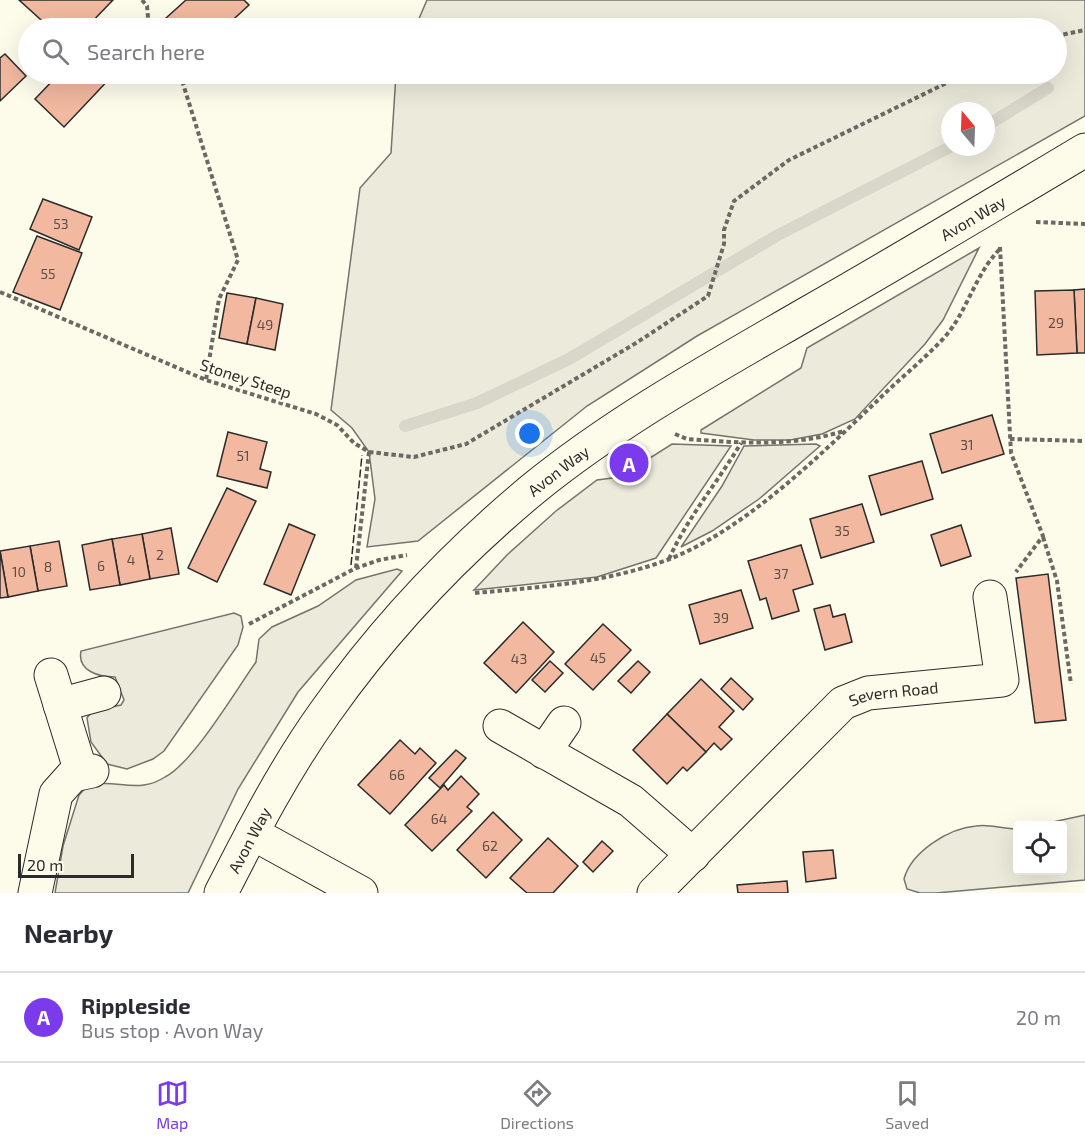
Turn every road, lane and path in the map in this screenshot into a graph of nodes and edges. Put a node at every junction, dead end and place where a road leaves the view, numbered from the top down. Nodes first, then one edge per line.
1 (142, 0) edge
2 (148, 18) edge
3 (1085, 30) edge
4 (1067, 34) edge
5 (183, 84) edge
6 (944, 84) edge
7 (1085, 150) edge
8 (1025, 222) dead end
9 (1085, 224) edge
10 (1000, 242) dead end
11 (1000, 249) junction
12 (0, 292) edge
13 (206, 380) junction
14 (649, 405) junction
15 (846, 431) junction
16 (1010, 439) junction
17 (1085, 441) edge
18 (741, 442) junction
19 (369, 452) junction
20 (1043, 536) junction
21 (668, 560) junction
22 (1020, 567) dead end
23 (495, 591) dead end
24 (990, 597) dead end
25 (249, 624) dead end
26 (1071, 684) dead end
27 (104, 693) dead end
28 (564, 723) dead end
29 (500, 726) dead end
30 (544, 752) junction
31 (252, 833) junction
32 (693, 855) junction
33 (35, 893) edge
34 (221, 893) edge
35 (360, 893) edge
36 (654, 893) edge

1 - 2 path
3 - 4 path
5 - 13 path
6 - 19 path
7 - 14 street, Avon Way
8 - 9 path
10 - 11 path
11 - 15 path
11 - 16 path
12 - 13 path, Stoney Steep
13 - 19 path, Stoney Steep
14 - 18 path
14 - 31 street, Avon Way
15 - 18 path
15 - 21 path
16 - 17 path
16 - 20 path
18 - 21 path
19 - 25 path
20 - 22 path
20 - 26 path
21 - 23 path
24 - 32 street, Severn Road
27 - 33 street
28 - 30 street
29 - 30 street
30 - 32 street
31 - 34 street, Avon Way
31 - 35 street
32 - 36 street, Severn Road

